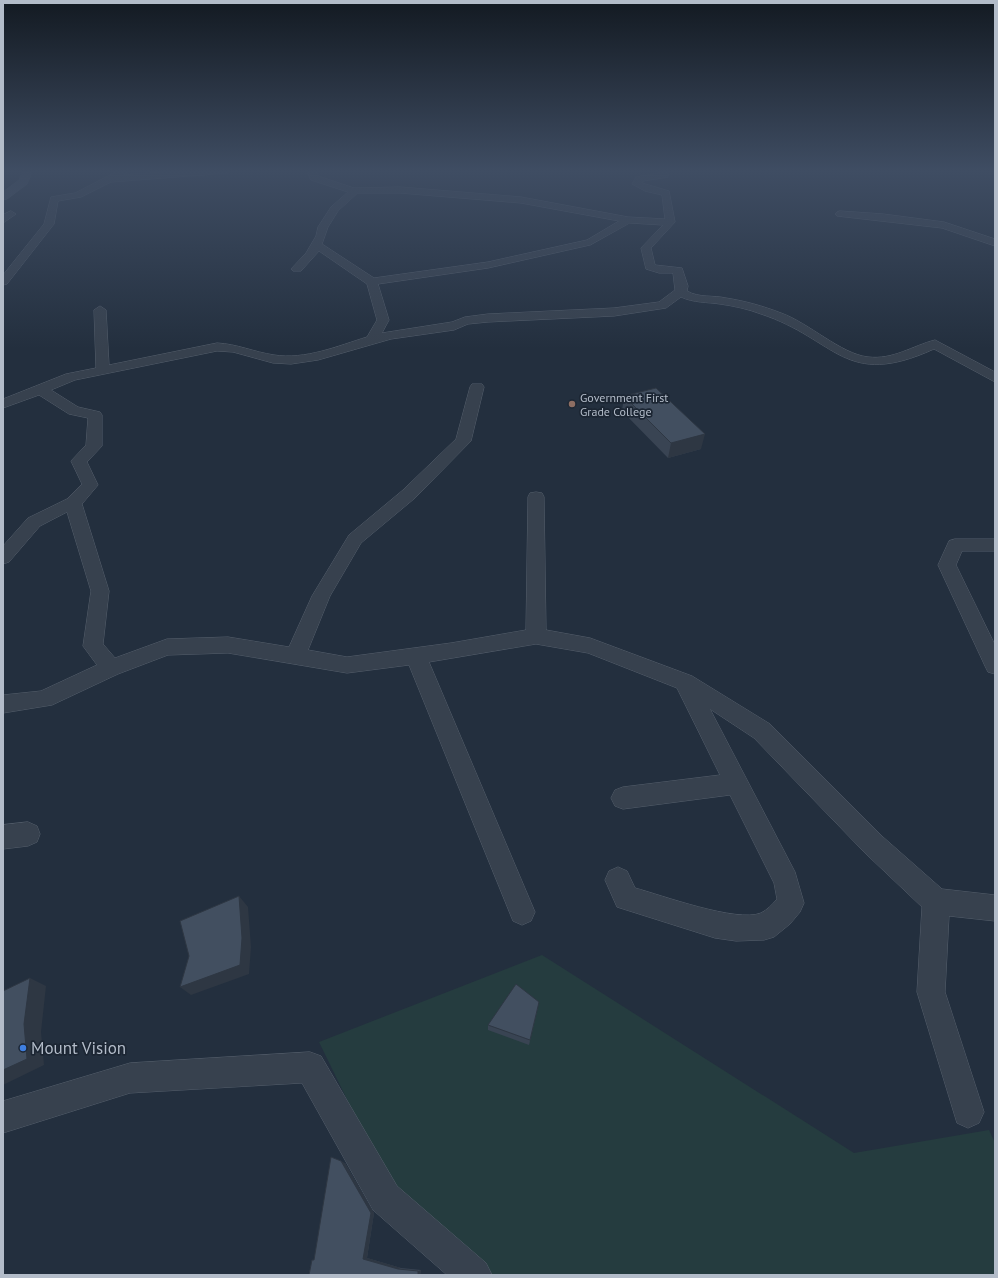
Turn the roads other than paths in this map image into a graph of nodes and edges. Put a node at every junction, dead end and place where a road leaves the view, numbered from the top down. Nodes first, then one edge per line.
1 (45, 230) edge
2 (322, 230) edge
3 (611, 230) edge
4 (665, 230) edge
5 (958, 230) edge
6 (995, 242) edge
7 (317, 245) junction
8 (297, 269) dead end
9 (3, 282) edge
10 (372, 282) junction
11 (681, 292) junction
12 (100, 310) dead end
13 (372, 340) junction
14 (103, 370) junction
15 (995, 378) edge
16 (477, 386) dead end
17 (40, 389) junction
18 (3, 404) edge
19 (536, 497) dead end
20 (73, 503) junction
21 (995, 546) edge
22 (3, 558) edge
23 (536, 636) junction
24 (295, 656) junction
25 (416, 656) junction
26 (995, 666) edge
27 (111, 668) junction
28 (685, 682) junction
29 (3, 704) edge
30 (736, 784) junction
31 (623, 798) dead end
32 (28, 834) dead end
33 (3, 837) edge
34 (618, 880) dead end
35 (936, 902) junction
36 (995, 908) edge
37 (522, 912) dead end
38 (968, 1112) dead end
39 (3, 1116) edge
40 (474, 1275) edge

1 - 9 street
2 - 7 street
3 - 10 street
4 - 11 street
5 - 6 street
7 - 8 street
7 - 10 street
10 - 13 street
11 - 13 street
11 - 15 street
12 - 14 street
13 - 14 street
14 - 17 street
16 - 24 street
17 - 18 street
17 - 20 street
19 - 23 street
20 - 22 street
20 - 27 street
21 - 26 street
23 - 25 street
23 - 28 street
24 - 25 street
24 - 27 street
25 - 37 street
27 - 29 street
28 - 30 street
28 - 35 street
30 - 31 street
30 - 34 street
32 - 33 street
35 - 36 street
35 - 38 street
39 - 40 street

